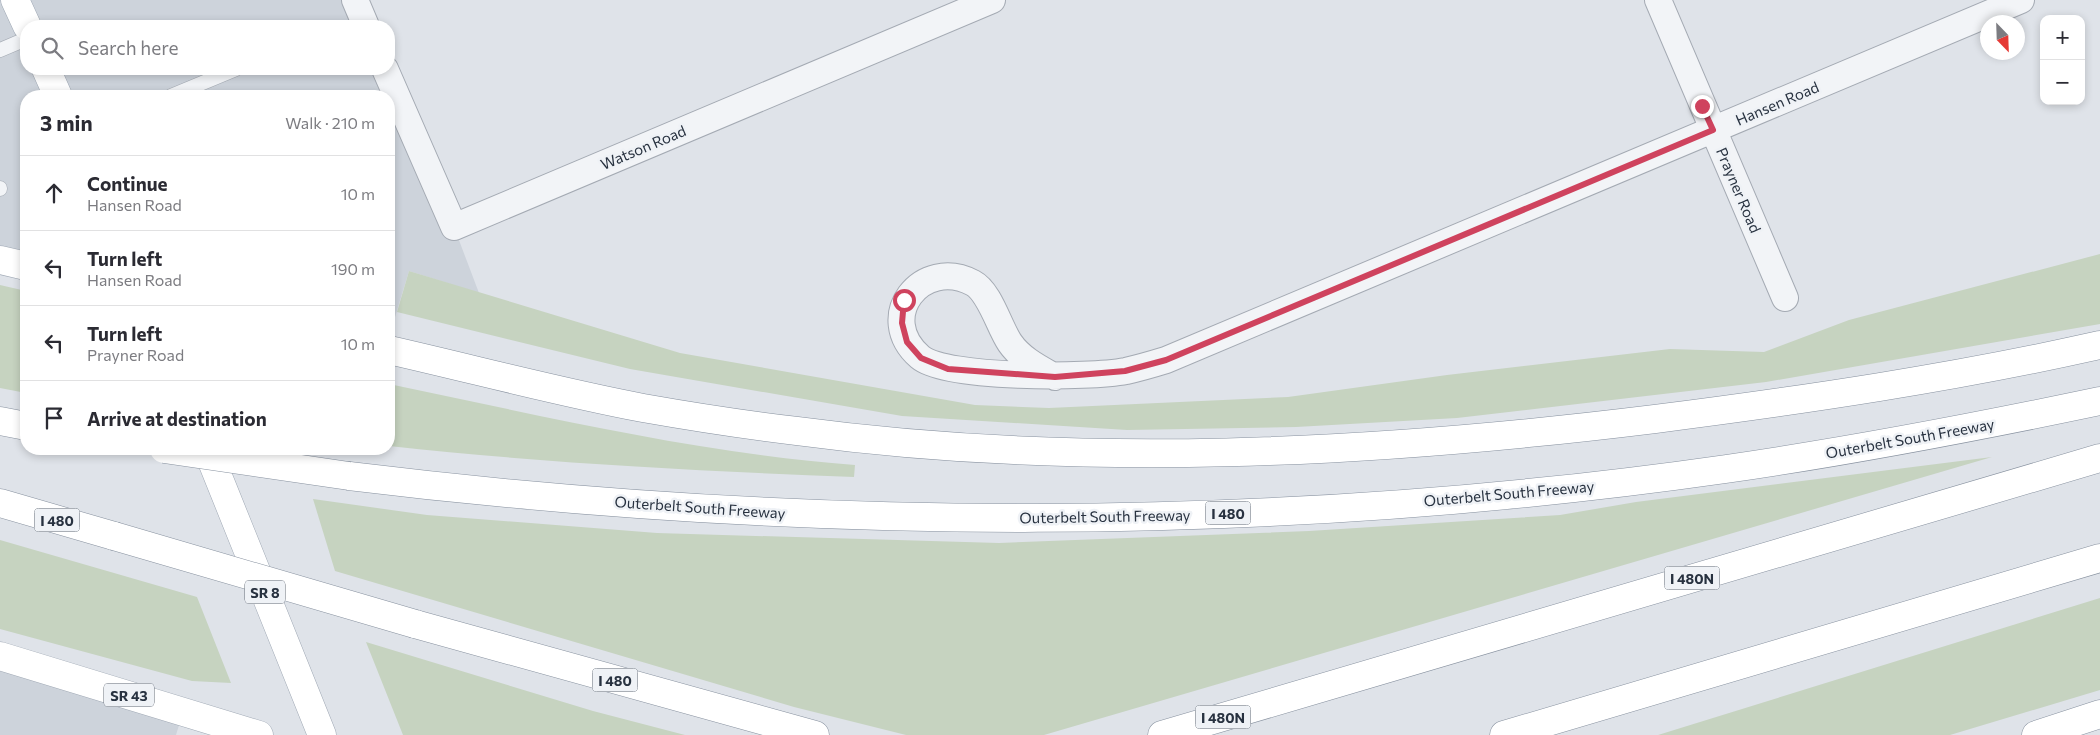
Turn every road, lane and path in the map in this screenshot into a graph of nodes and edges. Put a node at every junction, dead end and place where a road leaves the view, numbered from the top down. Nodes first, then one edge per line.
1 (15, 0) edge
2 (355, 0) edge
3 (992, 0) edge
4 (1658, 0) edge
5 (2021, 0) edge
6 (24, 20) edge
7 (363, 20) edge
8 (20, 41) edge
9 (0, 50) edge
10 (49, 75) edge
11 (222, 75) edge
12 (388, 75) edge
13 (55, 90) edge
14 (186, 90) edge
15 (394, 90) edge
16 (395, 92) edge
17 (1713, 130) junction
18 (0, 260) edge
19 (20, 265) edge
20 (1785, 298) dead end
21 (2100, 346) edge
22 (395, 351) edge
23 (1055, 377) junction
24 (2100, 401) edge
25 (0, 421) edge
26 (20, 425) edge
27 (205, 455) edge
28 (209, 455) edge
29 (2100, 458) edge
30 (0, 503) edge
31 (2100, 558) edge
32 (0, 656) edge
33 (2100, 714) edge
34 (259, 735) edge
35 (322, 735) edge
36 (815, 735) edge
37 (1162, 735) edge
38 (1504, 735) edge
39 (2036, 735) edge

1 - 6 main road
2 - 7 street
3 - 16 street, Watson Road
4 - 17 street, Prayner Road
5 - 17 street, Hansen Road
8 - 9 lane
10 - 13 main road
11 - 14 lane
12 - 15 street, Watson Road
17 - 20 street, Prayner Road
17 - 23 street, Hansen Road
18 - 19 main road
21 - 22 main road
23 - 23 street, Hansen Road
24 - 27 main road, Outerbelt South Freeway / I 480, bridge
25 - 26 main road
28 - 35 main road, SR 8
29 - 37 main road, I 480N
30 - 36 main road, I 480, bridge
31 - 38 main road
32 - 34 main road, SR 43
33 - 39 main road

